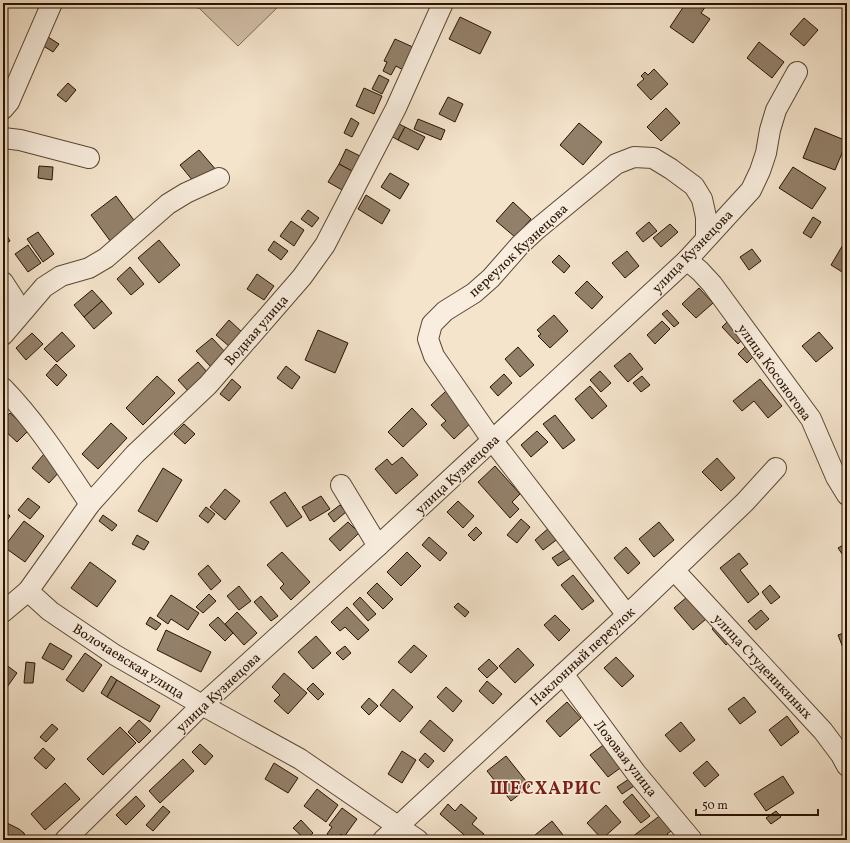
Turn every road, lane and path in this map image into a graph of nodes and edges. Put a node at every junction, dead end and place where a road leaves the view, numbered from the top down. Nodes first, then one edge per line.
1 (52, 3) edge
2 (443, 3) edge
3 (797, 72) dead end
4 (3, 109) edge
5 (3, 138) edge
6 (88, 158) dead end
7 (219, 178) dead end
8 (706, 238) junction
9 (687, 260) junction
10 (3, 282) edge
11 (10, 315) edge
12 (3, 335) edge
13 (3, 388) edge
14 (492, 440) junction
15 (776, 468) dead end
16 (341, 485) dead end
17 (847, 494) edge
18 (90, 504) junction
19 (378, 546) junction
20 (674, 570) junction
21 (28, 591) junction
22 (3, 612) edge
23 (627, 615) junction
24 (563, 674) junction
25 (202, 705) junction
26 (847, 766) edge
27 (397, 826) junction
28 (65, 840) edge
29 (383, 840) edge
30 (418, 840) edge
31 (692, 840) edge

1 - 4 street
2 - 18 street, Водная улица
3 - 8 street, улица Кузнецова
5 - 6 street
7 - 11 street
8 - 9 street, улица Кузнецова
8 - 14 street, переулок Кузнецова
9 - 14 street, улица Кузнецова
9 - 17 street, улица Косоногова
10 - 11 street
11 - 12 street
13 - 18 street
14 - 19 street, улица Кузнецова
14 - 23 street, переулок Кузнецова
15 - 20 street, Наклонный переулок
16 - 19 street
18 - 21 street, Водная улица
19 - 25 street, улица Кузнецова
20 - 23 street, Наклонный переулок
20 - 26 street, улица Студеникиных
21 - 22 street, Водная улица
21 - 25 street, Волочаевская улица
23 - 24 street, Наклонный переулок
24 - 27 street, Наклонный переулок
24 - 31 street, Лозовая улица
25 - 27 street, Волочаевская улица
25 - 28 street, улица Кузнецова
27 - 29 street, Наклонный переулок
27 - 30 street, Волочаевская улица

